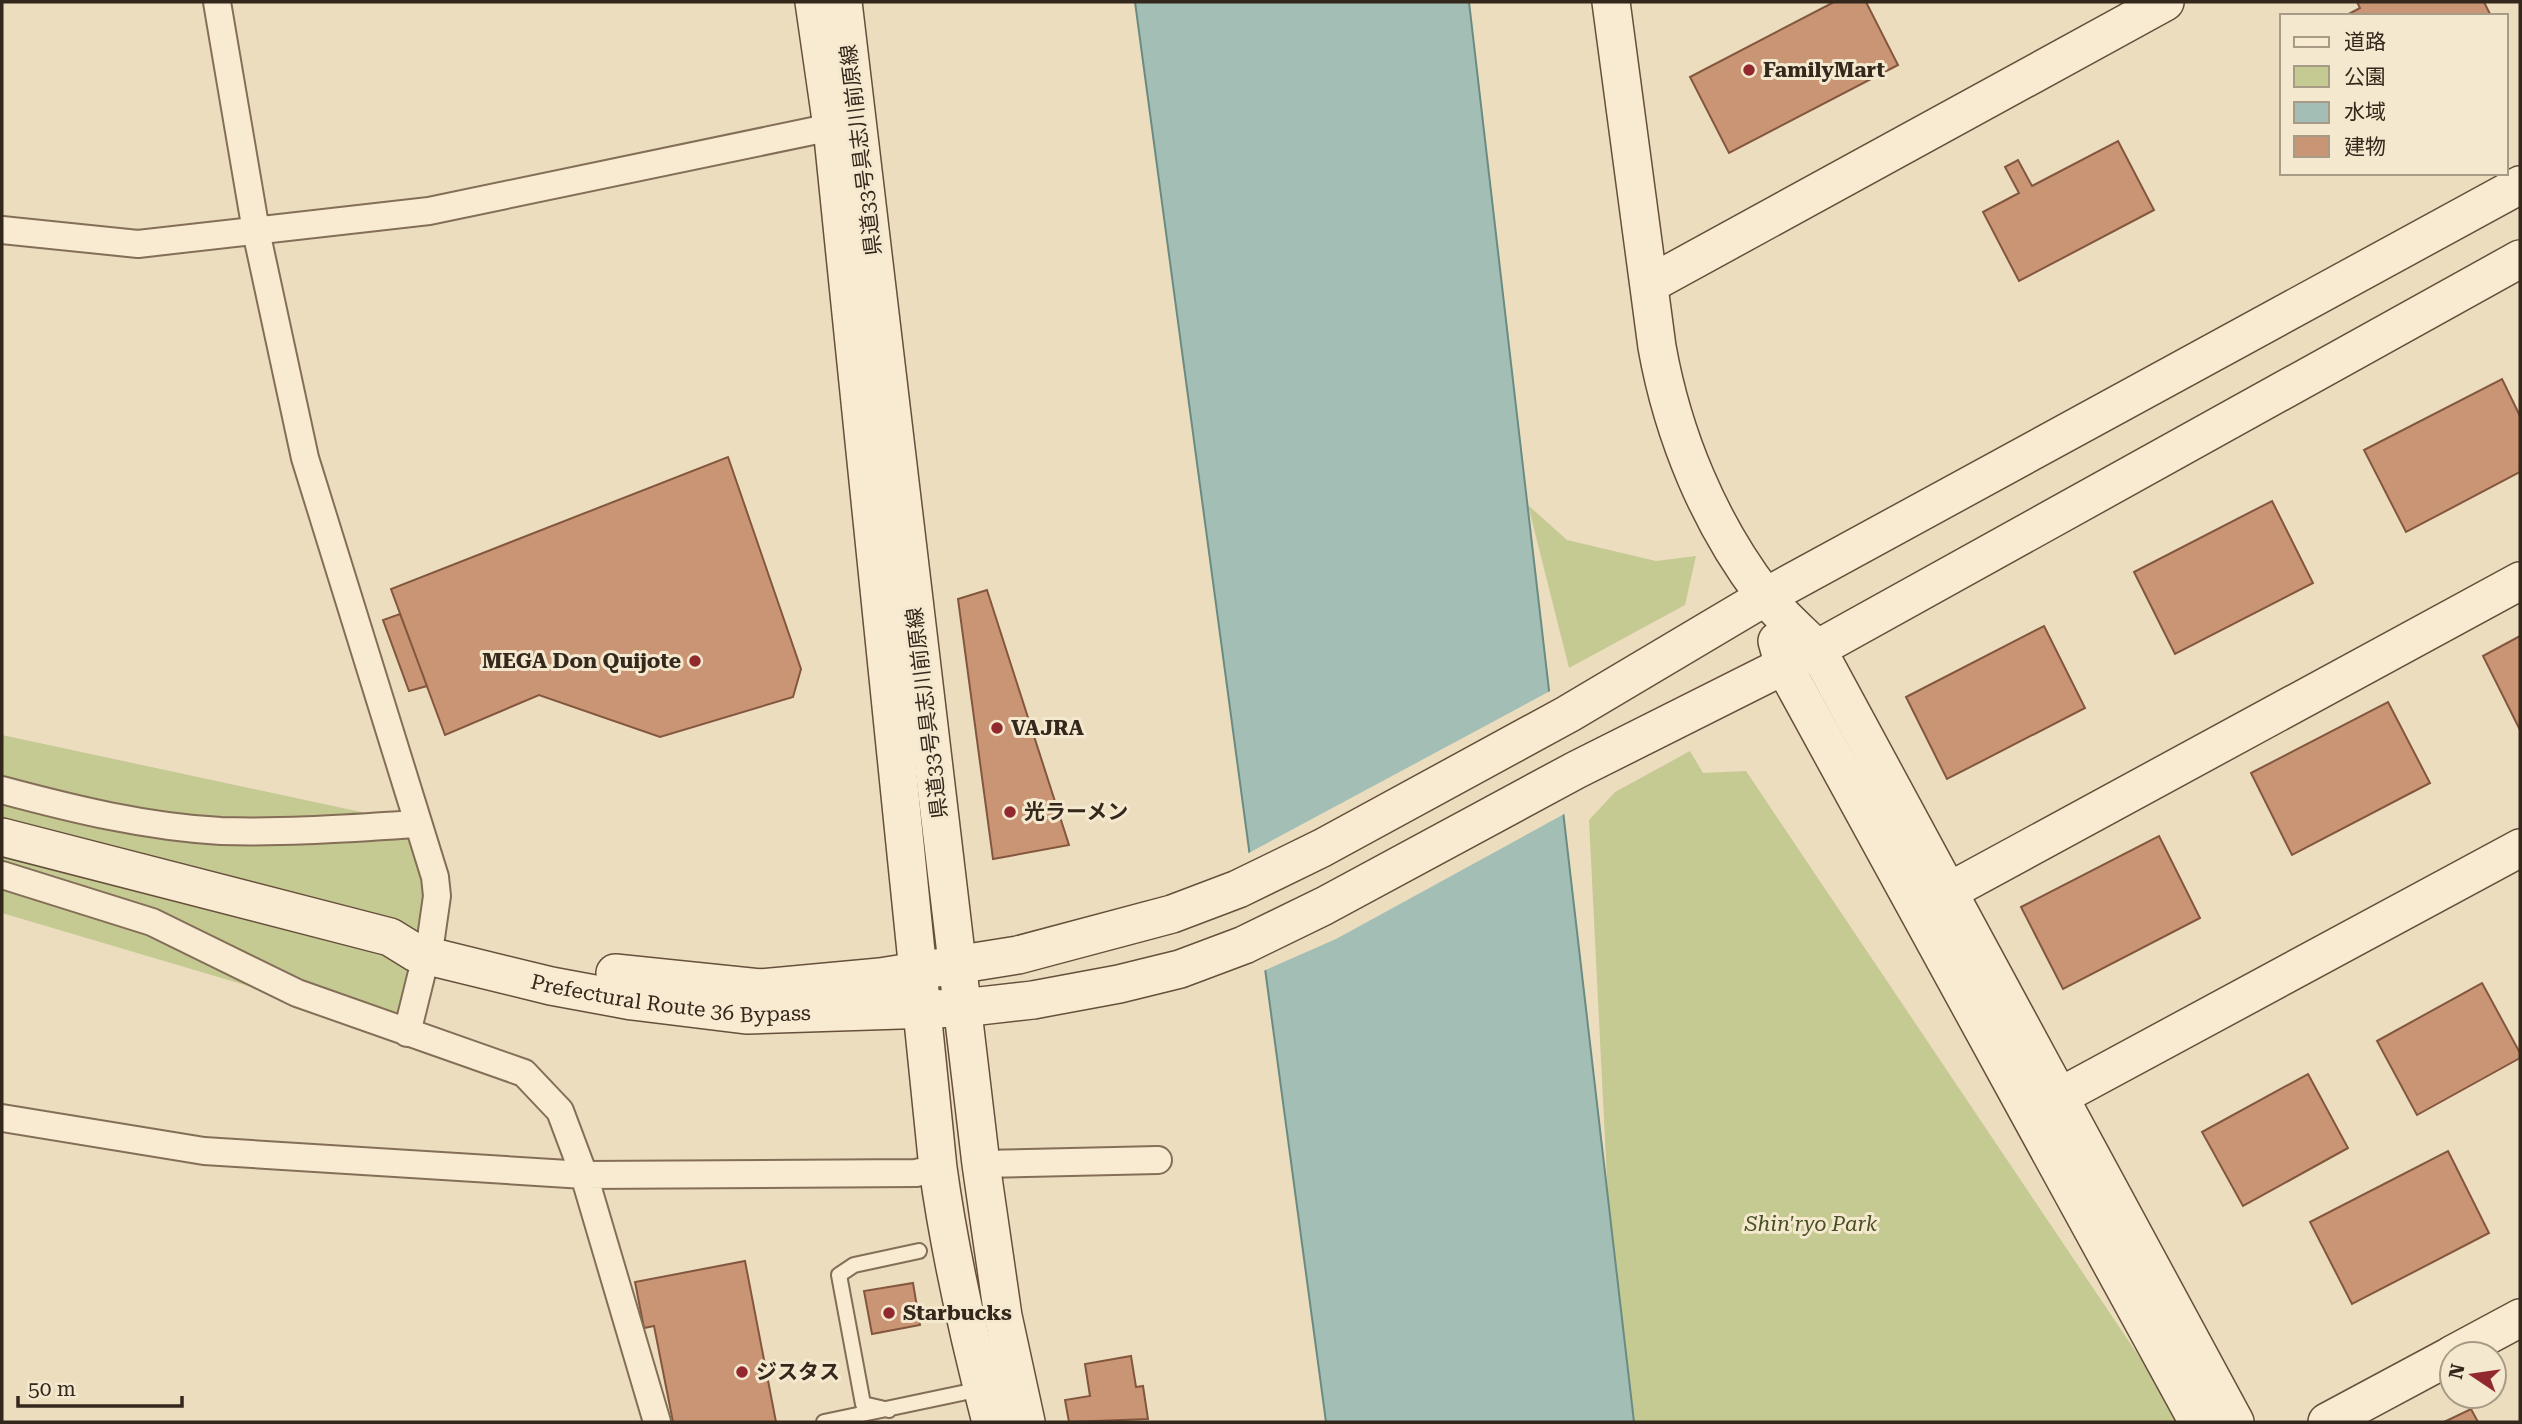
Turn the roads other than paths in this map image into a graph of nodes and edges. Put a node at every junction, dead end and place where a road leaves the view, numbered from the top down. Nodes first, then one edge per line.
1 (218, 2) edge
2 (814, 2) edge
3 (843, 2) edge
4 (1611, 2) edge
5 (2165, 2) edge
6 (832, 127) junction
7 (2520, 185) edge
8 (2, 230) edge
9 (256, 231) junction
10 (2520, 259) edge
11 (1650, 284) junction
12 (2520, 581) edge
13 (1765, 597) junction
14 (1816, 649) junction
15 (1784, 666) junction
16 (2, 790) edge
17 (418, 824) junction
18 (2, 837) edge
19 (2520, 848) edge
20 (2, 875) edge
21 (1946, 893) junction
22 (416, 942) junction
23 (957, 966) junction
24 (919, 971) junction
25 (962, 1008) junction
26 (923, 1011) junction
27 (407, 1033) junction
28 (2057, 1098) junction
29 (2, 1118) edge
30 (1158, 1160) dead end
31 (981, 1164) junction
32 (938, 1168) junction
33 (584, 1175) junction
34 (919, 1251) dead end
35 (2520, 1318) edge
36 (2479, 1340) edge
37 (2438, 1362) edge
38 (986, 1406) edge
39 (889, 1410) junction
40 (657, 1422) edge
41 (824, 1422) edge
42 (1027, 1422) edge
43 (2198, 1422) edge
44 (2235, 1422) edge
45 (2327, 1422) edge

1 - 9 street
2 - 6 street, 県道33号具志川前原線
3 - 23 street, 県道33号具志川前原線
4 - 11 street
5 - 11 street
6 - 9 street
6 - 24 street, 県道33号具志川前原線
7 - 13 street, Prefectural Route 36 Bypass
8 - 9 street
9 - 17 street
10 - 14 street, Prefectural Route 36 Bypass
11 - 13 street
12 - 21 street
13 - 14 street
13 - 15 street
13 - 23 street, Prefectural Route 36 Bypass
14 - 15 street, Prefectural Route 36 Bypass
14 - 21 street
15 - 25 street, Prefectural Route 36 Bypass
15 - 43 street
16 - 17 street
17 - 22 street
18 - 22 street, Prefectural Route 36 Bypass
19 - 28 street
20 - 27 street
21 - 28 street
22 - 24 street, Prefectural Route 36 Bypass
22 - 26 street, Prefectural Route 36 Bypass
22 - 27 street
23 - 24 street, Prefectural Route 36 Bypass
23 - 25 street, 県道33号具志川前原線
24 - 26 street, 県道33号具志川前原線
25 - 26 street, Prefectural Route 36 Bypass
25 - 31 street, 県道33号具志川前原線
26 - 32 street, 県道33号具志川前原線
27 - 33 street
28 - 44 street
29 - 33 street
30 - 31 street
31 - 42 street, 県道33号具志川前原線
32 - 33 street
32 - 38 street, 県道33号具志川前原線
33 - 40 street
34 - 39 lane
35 - 36 street
37 - 45 street
38 - 39 lane
39 - 41 lane

